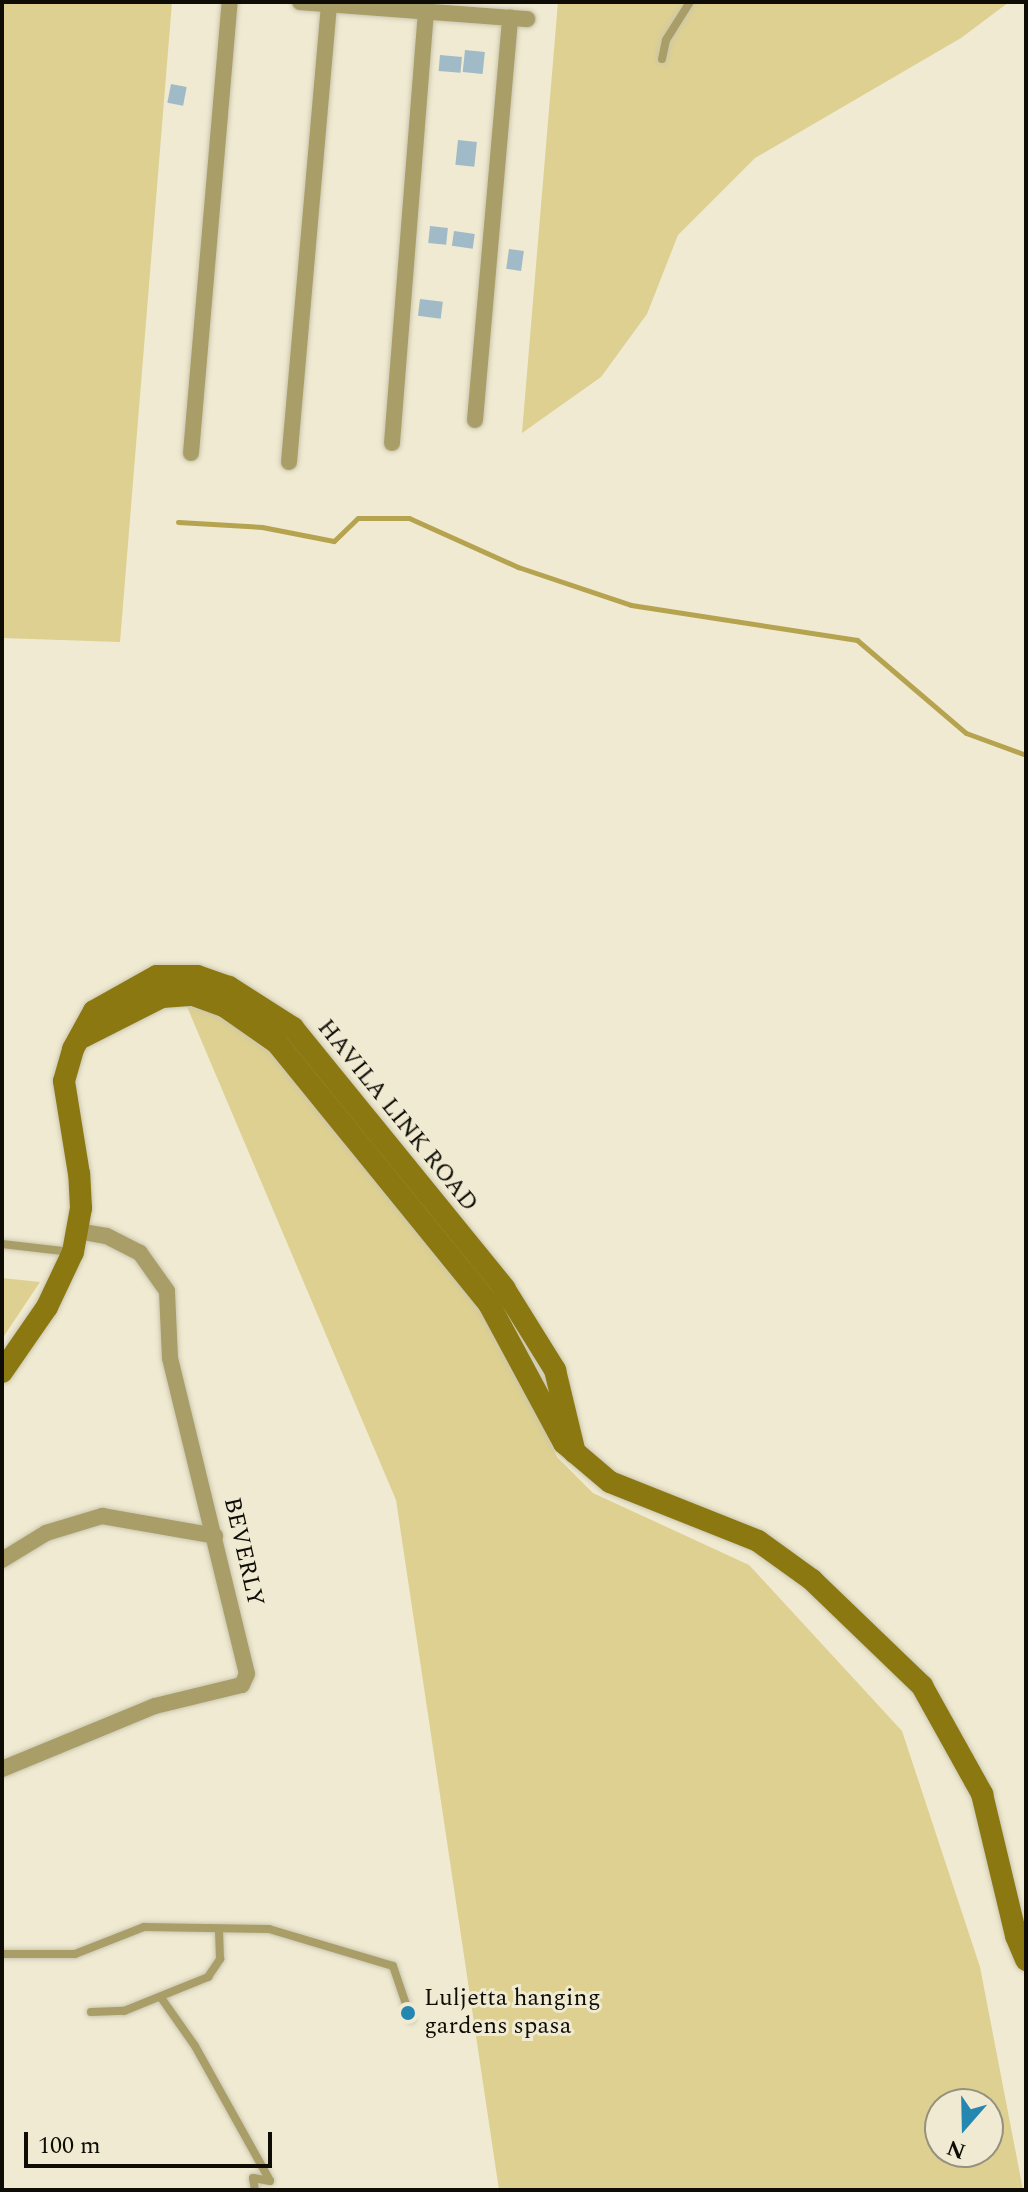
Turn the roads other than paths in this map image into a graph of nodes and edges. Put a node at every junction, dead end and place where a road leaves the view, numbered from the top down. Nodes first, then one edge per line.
1 (230, 2) edge
2 (300, 2) edge
3 (690, 2) edge
4 (329, 4) junction
5 (426, 11) junction
6 (662, 59) dead end
7 (475, 420) dead end
8 (392, 443) dead end
9 (191, 453) dead end
10 (289, 462) dead end
11 (75, 1242) junction
12 (2, 1244) edge
13 (2, 1372) edge
14 (215, 1536) junction
15 (2, 1560) edge
16 (2, 1769) edge
17 (219, 1930) junction
18 (2, 1954) edge
19 (1026, 1960) edge
20 (162, 1999) junction
21 (91, 2012) dead end
22 (411, 2019) dead end
23 (255, 2190) edge

1 - 9 street
2 - 4 street
3 - 6 lane
4 - 5 street
4 - 10 street
5 - 7 street
5 - 8 street
11 - 12 lane
11 - 13 street
11 - 14 street, BEVERLY
11 - 19 street, HAVILA LINK ROAD
14 - 15 street
14 - 16 street, BEVERLY
17 - 18 lane
17 - 20 lane
17 - 22 lane
20 - 21 lane
20 - 23 lane

